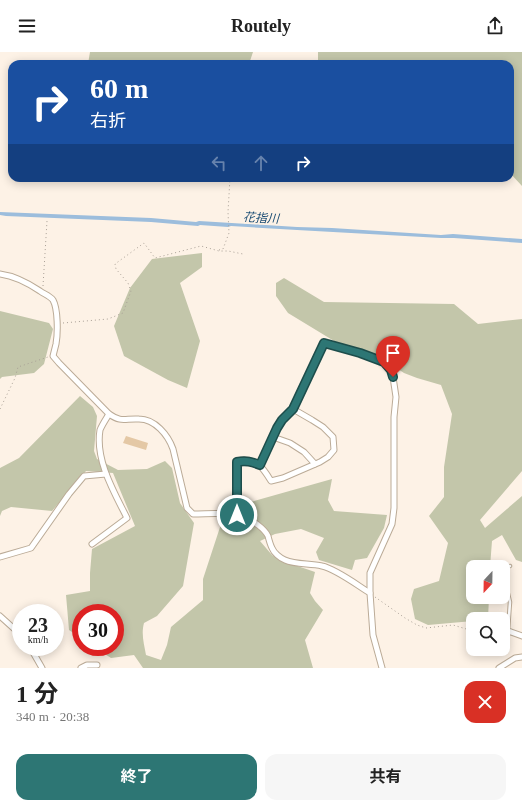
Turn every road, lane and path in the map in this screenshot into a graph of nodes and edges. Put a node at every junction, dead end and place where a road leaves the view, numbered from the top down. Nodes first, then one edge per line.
1 (230, 182) edge
2 (47, 221) dead end
3 (219, 251) junction
4 (243, 254) dead end
5 (0, 274) edge
6 (43, 292) junction
7 (57, 323) junction
8 (53, 356) junction
9 (0, 409) edge
10 (293, 409) junction
11 (109, 414) junction
12 (273, 437) junction
13 (315, 464) junction
14 (260, 465) junction
15 (106, 474) junction
16 (237, 515) junction
17 (92, 544) dead end
18 (0, 557) edge
19 (370, 593) junction
20 (0, 616) edge
21 (12, 627) edge
22 (466, 629) edge
23 (510, 632) edge
24 (522, 636) edge
25 (35, 656) edge
26 (522, 657) edge
27 (96, 665) dead end
28 (502, 667) edge
29 (42, 668) edge
30 (81, 668) edge
31 (382, 668) edge

1 - 3 path
2 - 6 path
3 - 4 path
3 - 7 path
5 - 6 street
6 - 7 street
7 - 8 street
8 - 9 path
8 - 11 street
10 - 12 street
10 - 13 street
10 - 19 street
11 - 15 street
11 - 16 street
12 - 13 street
12 - 14 street
13 - 14 street
14 - 16 street
15 - 17 street
15 - 18 street
16 - 19 street
19 - 22 path
19 - 31 street
20 - 21 street
23 - 24 street
25 - 29 street
26 - 28 street
27 - 30 street

